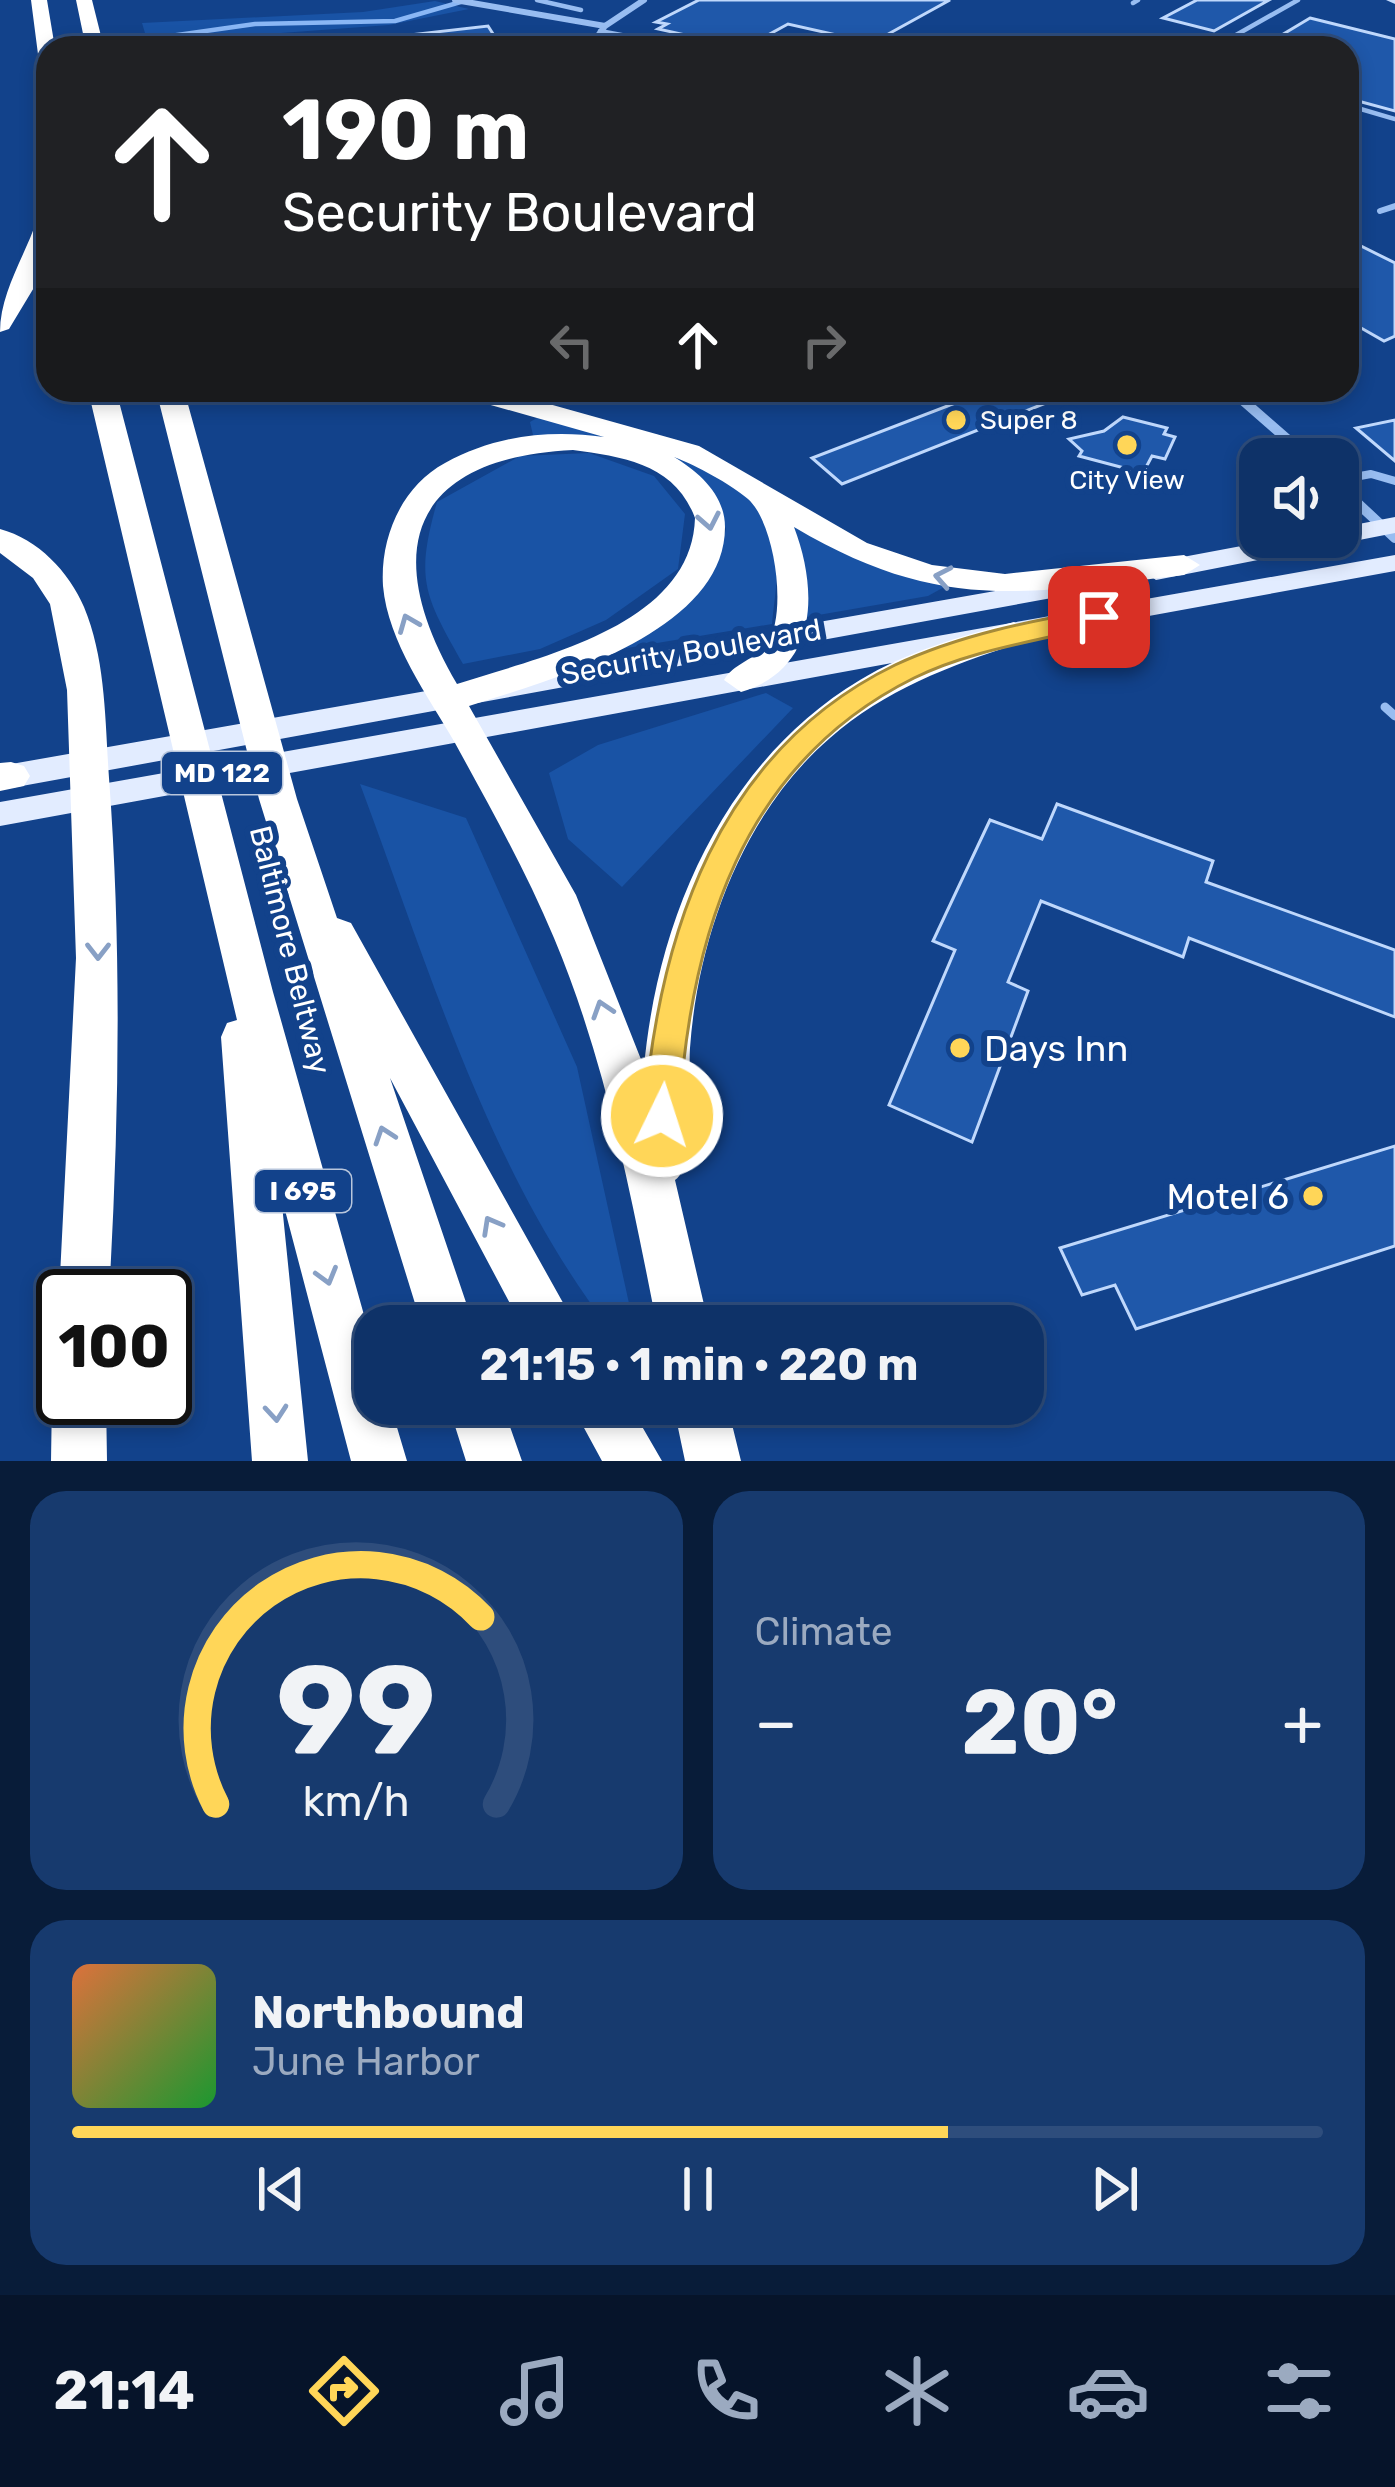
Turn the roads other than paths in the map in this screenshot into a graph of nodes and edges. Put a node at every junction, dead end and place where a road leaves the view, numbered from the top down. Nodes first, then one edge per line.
1 (39, 0) edge
2 (84, 0) edge
3 (455, 0) edge
4 (538, 0) edge
5 (644, 0) edge
6 (1298, 0) edge
7 (466, 2) edge
8 (550, 5) junction
9 (580, 10) dead end
10 (538, 17) junction
11 (602, 28) junction
12 (44, 36) edge
13 (92, 36) edge
14 (597, 36) edge
15 (637, 36) edge
16 (1235, 36) edge
17 (1359, 109) edge
18 (1395, 119) edge
19 (1395, 206) edge
20 (1380, 211) dead end
21 (36, 258) edge
22 (0, 324) edge
23 (104, 402) edge
24 (173, 402) edge
25 (514, 402) edge
26 (1245, 402) edge
27 (1286, 438) edge
28 (1359, 477) edge
29 (1395, 481) edge
30 (754, 486) junction
31 (1359, 501) edge
32 (1391, 530) edge
33 (1359, 534) edge
34 (0, 539) edge
35 (1239, 555) edge
36 (1395, 563) edge
37 (1184, 566) junction
38 (1014, 633) junction
39 (787, 640) junction
40 (741, 680) junction
41 (1385, 707) dead end
42 (456, 708) junction
43 (1395, 716) edge
44 (4, 777) edge
45 (0, 814) edge
46 (296, 860) junction
47 (232, 920) junction
48 (86, 1269) edge
49 (441, 1305) edge
50 (539, 1305) edge
51 (679, 1305) edge
52 (80, 1425) edge
53 (482, 1425) edge
54 (611, 1425) edge
55 (704, 1425) edge
56 (632, 1459) edge
57 (79, 1461) edge
58 (280, 1461) edge
59 (380, 1461) edge
60 (494, 1461) edge
61 (712, 1461) edge

1 - 12 highway
2 - 13 highway
3 - 7 street
4 - 8 lane
5 - 11 street
6 - 16 lane
7 - 10 street
8 - 9 lane
8 - 10 lane
10 - 11 street
11 - 14 street
11 - 15 lane
17 - 18 lane
19 - 20 lane
21 - 22 highway
23 - 47 highway, Baltimore Beltway / I 695
24 - 46 highway, Baltimore Beltway / I 695
25 - 30 highway
26 - 27 street
28 - 29 lane
37 -> 30 highway
30 - 39 highway
31 - 32 street
32 - 33 main road, Security Boulevard / MD 122
34 -> 48 highway
35 - 37 main road, Security Boulevard / MD 122
36 - 38 main road, Security Boulevard / MD 122
37 - 39 main road, Security Boulevard / MD 122
38 - 40 main road, Security Boulevard / MD 122
38 - 51 highway
39 - 40 highway
39 - 42 main road, Security Boulevard / MD 122
40 - 42 main road, Security Boulevard / MD 122
41 - 43 lane
42 - 44 main road, Security Boulevard / MD 122
42 - 45 main road, Security Boulevard / MD 122
51 -> 42 highway
49 -> 46 highway, Baltimore Beltway / I 695
50 -> 46 highway
47 -> 58 highway
47 -> 59 highway, Baltimore Beltway / I 695
52 - 57 highway
53 - 60 highway
54 - 56 highway
55 - 61 highway

